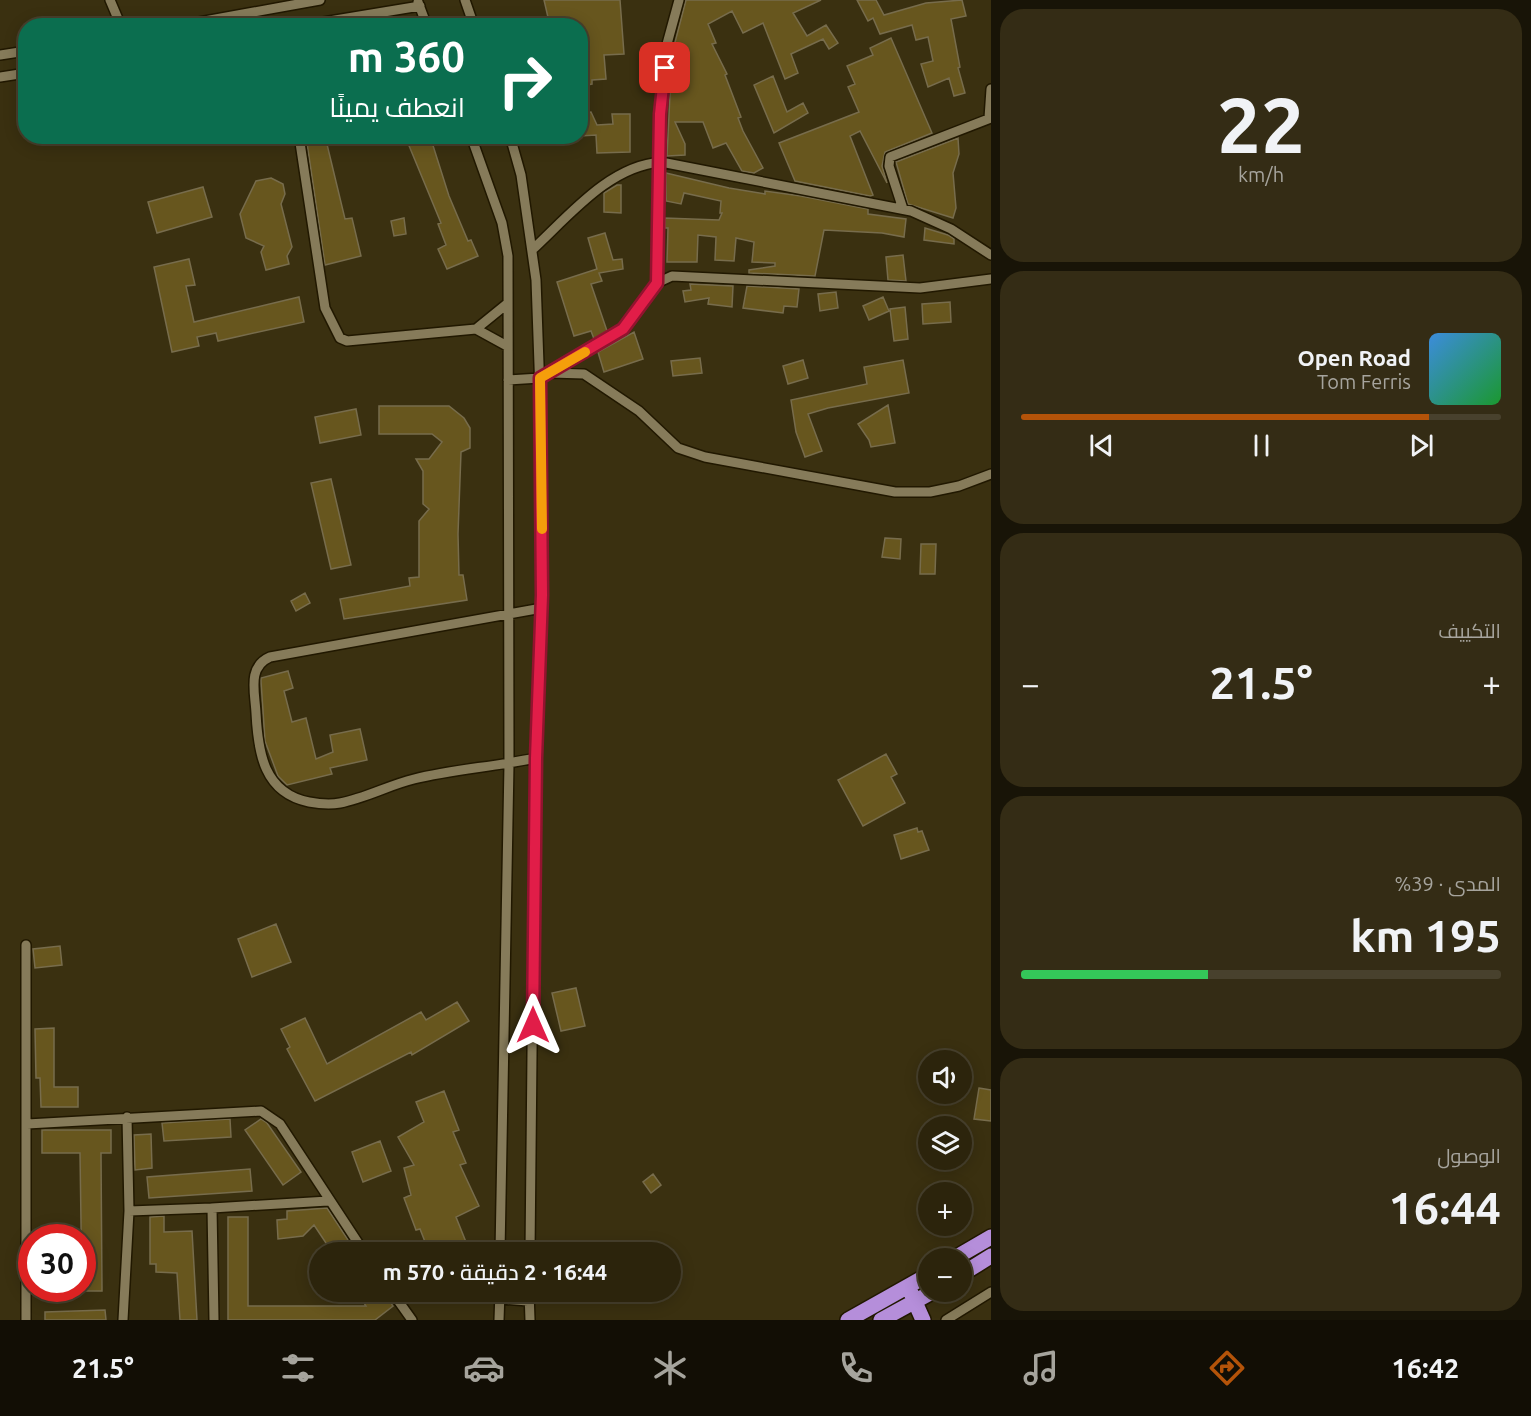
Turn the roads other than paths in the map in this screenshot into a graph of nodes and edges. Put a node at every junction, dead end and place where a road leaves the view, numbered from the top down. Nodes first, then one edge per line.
1 (110, 0) edge
2 (320, 0) edge
3 (465, 0) edge
4 (679, 0) edge
5 (419, 3) edge
6 (118, 18) edge
7 (221, 18) edge
8 (341, 18) edge
9 (424, 18) edge
10 (471, 18) edge
11 (18, 52) edge
12 (0, 55) edge
13 (18, 74) edge
14 (0, 77) edge
15 (991, 89) edge
16 (990, 118) edge
17 (300, 144) edge
18 (474, 144) edge
19 (512, 144) edge
20 (661, 162) junction
21 (903, 209) junction
22 (532, 249) junction
23 (991, 255) edge
24 (991, 279) edge
25 (657, 283) junction
26 (508, 303) junction
27 (476, 329) junction
28 (507, 346) junction
29 (551, 374) junction
30 (540, 378) junction
31 (508, 380) junction
32 (991, 474) edge
33 (542, 608) junction
34 (509, 612) junction
35 (536, 758) junction
36 (508, 764) junction
37 (26, 945) dead end
38 (127, 1117) junction
39 (27, 1124) junction
40 (328, 1201) junction
41 (212, 1208) junction
42 (129, 1211) junction
43 (991, 1237) edge
44 (357, 1242) edge
45 (500, 1242) edge
46 (530, 1242) edge
47 (972, 1248) edge
48 (991, 1256) edge
49 (972, 1268) edge
50 (918, 1281) edge
51 (908, 1287) junction
52 (991, 1292) edge
53 (918, 1300) edge
54 (399, 1302) edge
55 (499, 1302) edge
56 (528, 1302) edge
57 (915, 1302) junction
58 (26, 1320) edge
59 (123, 1320) edge
60 (214, 1320) edge
61 (412, 1320) edge
62 (498, 1320) edge
63 (530, 1320) edge
64 (848, 1320) edge
65 (881, 1320) edge
66 (900, 1320) edge
67 (923, 1320) edge
68 (946, 1320) edge

1 - 6 street
2 - 7 street
3 - 10 street
4 - 20 street
5 - 8 street
5 - 9 street
11 - 12 street
13 - 14 street
15 - 16 street
16 - 21 street
17 - 27 street
18 - 26 street
19 - 22 street
20 - 21 street
20 - 22 street
20 - 25 street
21 - 23 street
22 - 30 street
24 - 25 street
25 - 29 street
26 - 27 street
26 - 28 street
27 - 28 street
28 - 31 street
29 - 30 street
29 - 32 street
30 - 31 street
30 - 33 street
31 - 34 street
33 - 34 street
33 - 35 street
34 - 36 street
34 - 36 street
35 - 36 street
35 - 46 street
36 - 45 street
37 - 39 street
38 - 39 street
38 - 40 street
38 - 42 street
39 - 58 street
40 - 41 street
40 - 44 street
41 - 42 street
41 - 60 street
42 - 59 street
43 - 47 highway
48 - 49 highway
50 - 51 highway
51 - 57 highway
51 - 64 highway
52 - 68 street
53 - 57 highway
54 - 61 street
55 - 62 street
56 - 63 street
57 - 65 highway
57 - 66 highway
57 - 67 highway

